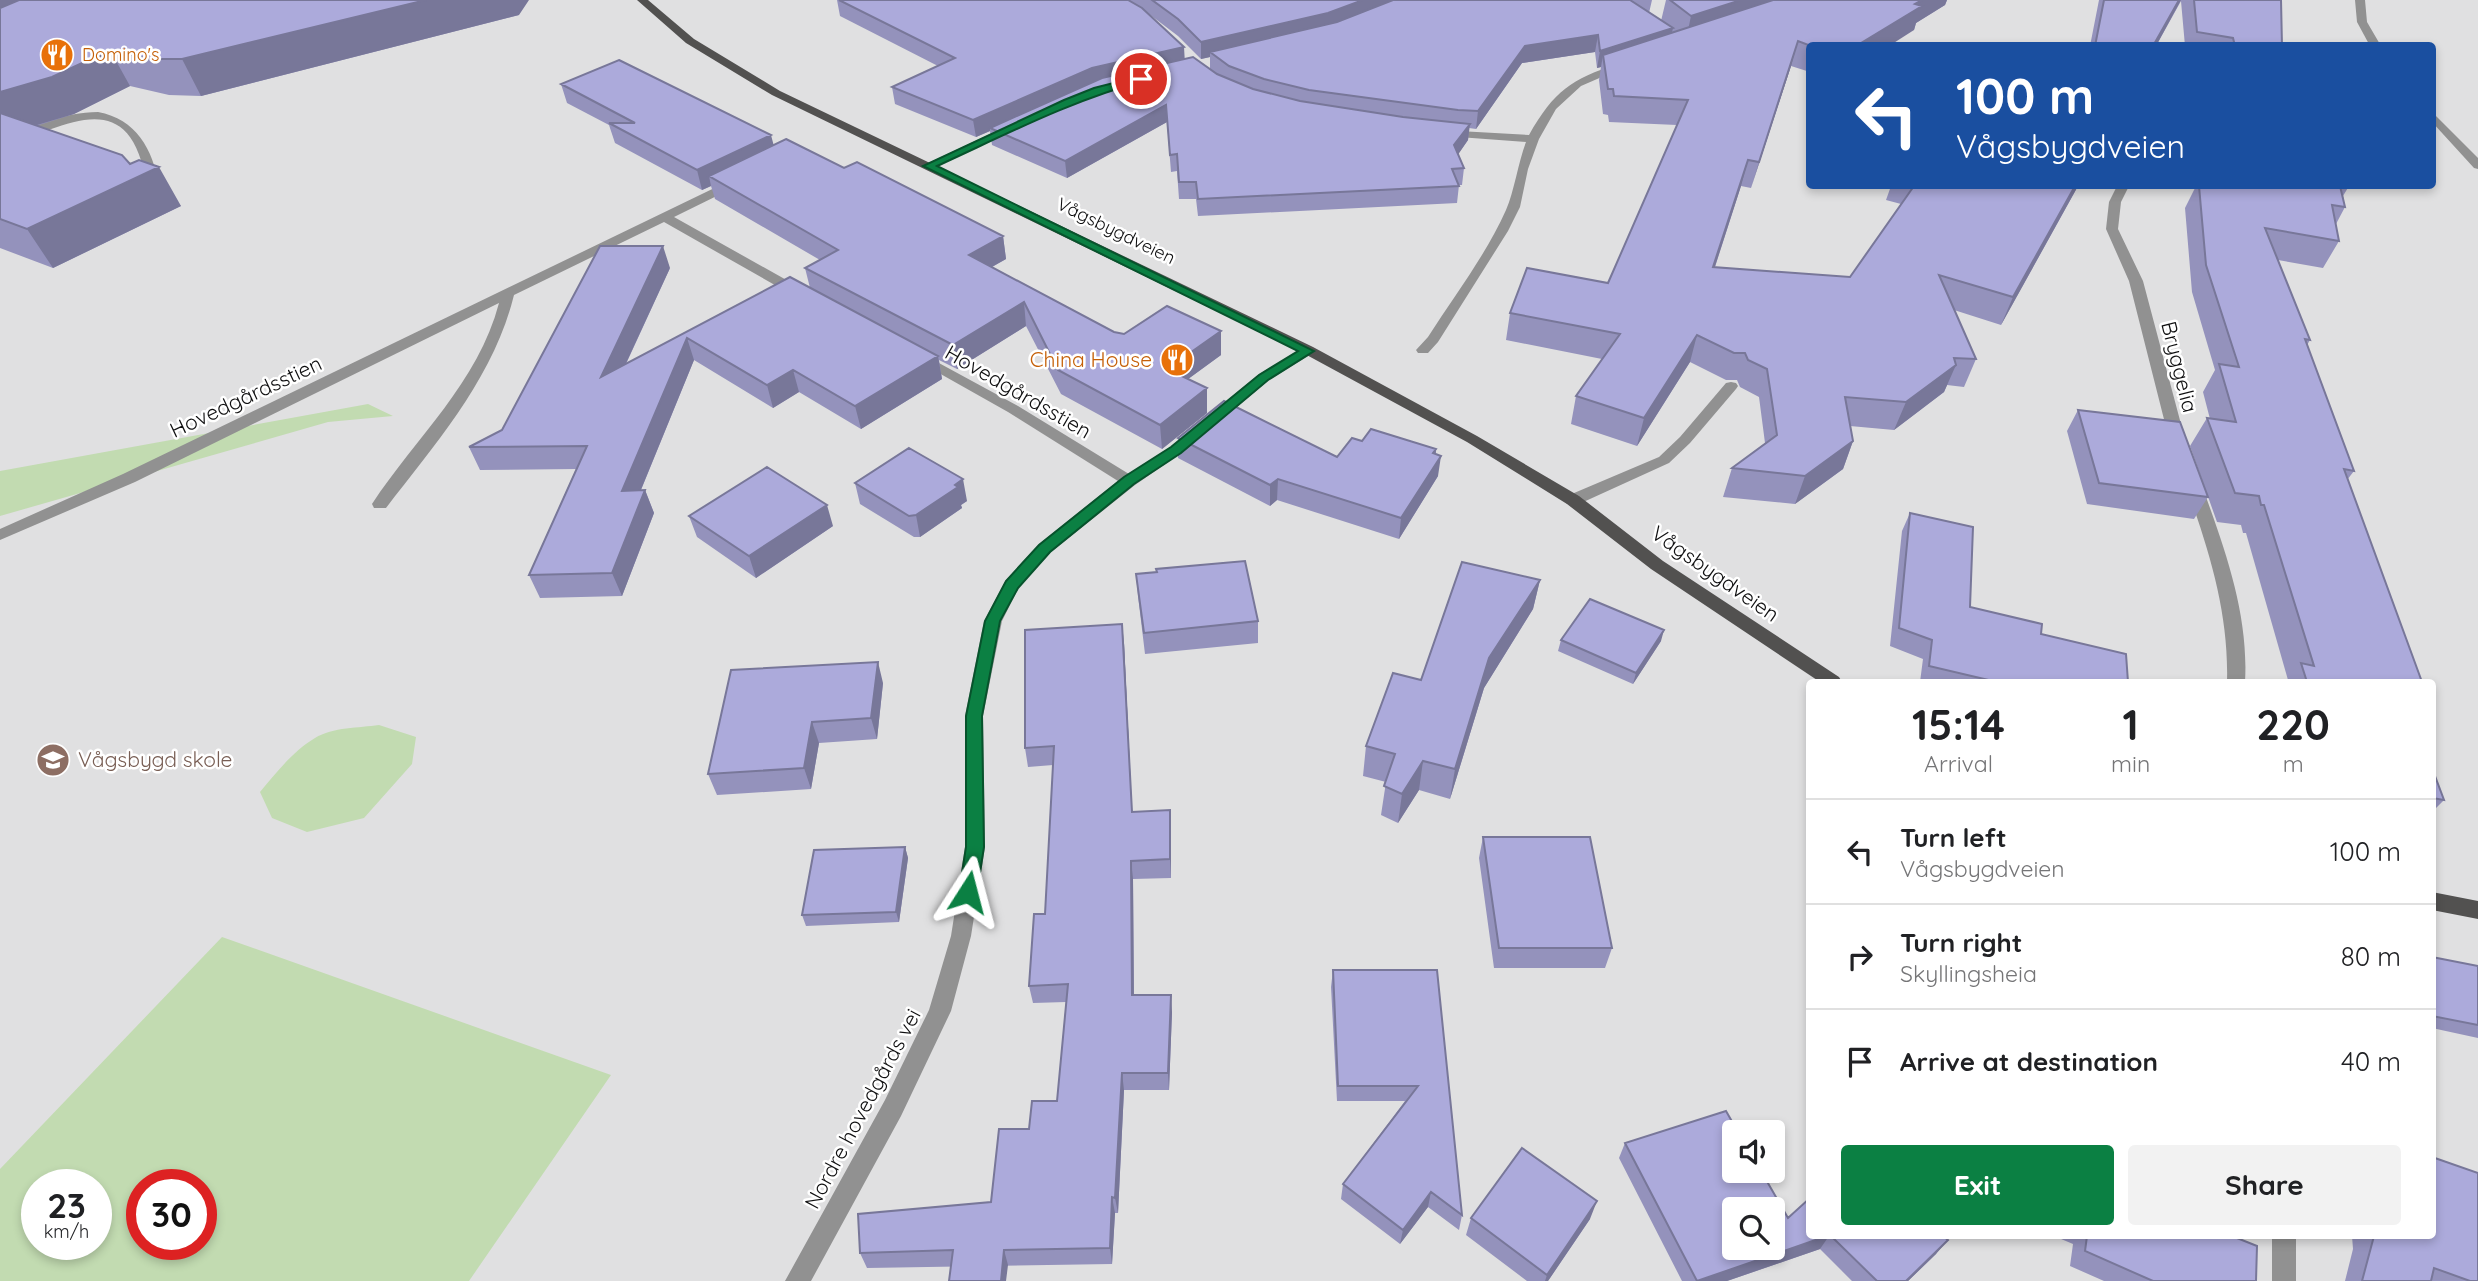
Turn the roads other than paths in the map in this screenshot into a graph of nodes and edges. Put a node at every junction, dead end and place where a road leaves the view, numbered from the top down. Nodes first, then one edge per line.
1 (642, 0) edge
2 (2360, 0) edge
3 (2373, 42) edge
4 (1632, 63) edge
5 (2436, 119) edge
6 (1021, 124) edge
7 (1432, 131) edge
8 (1533, 139) junction
9 (0, 143) edge
10 (2478, 165) edge
11 (928, 166) junction
12 (752, 173) edge
13 (2122, 189) edge
14 (154, 196) edge
15 (665, 217) junction
16 (508, 293) junction
17 (815, 302) edge
18 (1423, 350) dead end
19 (1308, 351) junction
20 (908, 352) edge
21 (1731, 386) edge
22 (1129, 481) junction
23 (1573, 500) junction
24 (380, 504) dead end
25 (0, 535) edge
26 (1828, 679) edge
27 (2236, 679) edge
28 (2436, 902) edge
29 (2478, 910) edge
30 (2284, 1239) edge
31 (797, 1281) edge
32 (2284, 1281) edge

1 - 11 main road, Vågsbygdveien
2 - 3 street
4 - 8 street
5 - 10 street
6 - 11 street
7 - 8 street
8 - 18 street
9 - 14 street
11 - 19 main road, Vågsbygdveien
12 - 15 street, Hovedgårdsstien
13 - 27 street, Bryggelia
15 - 16 street, Hovedgårdsstien
15 - 17 street
16 - 24 street
16 - 25 street, Hovedgårdsstien
19 - 22 street, Nordre hovedgårds vei
19 - 23 main road, Vågsbygdveien
20 - 22 street, Hovedgårdsstien
21 - 23 street
22 - 31 street, Nordre hovedgårds vei
23 - 26 main road, Vågsbygdveien
28 - 29 main road
30 - 32 street

